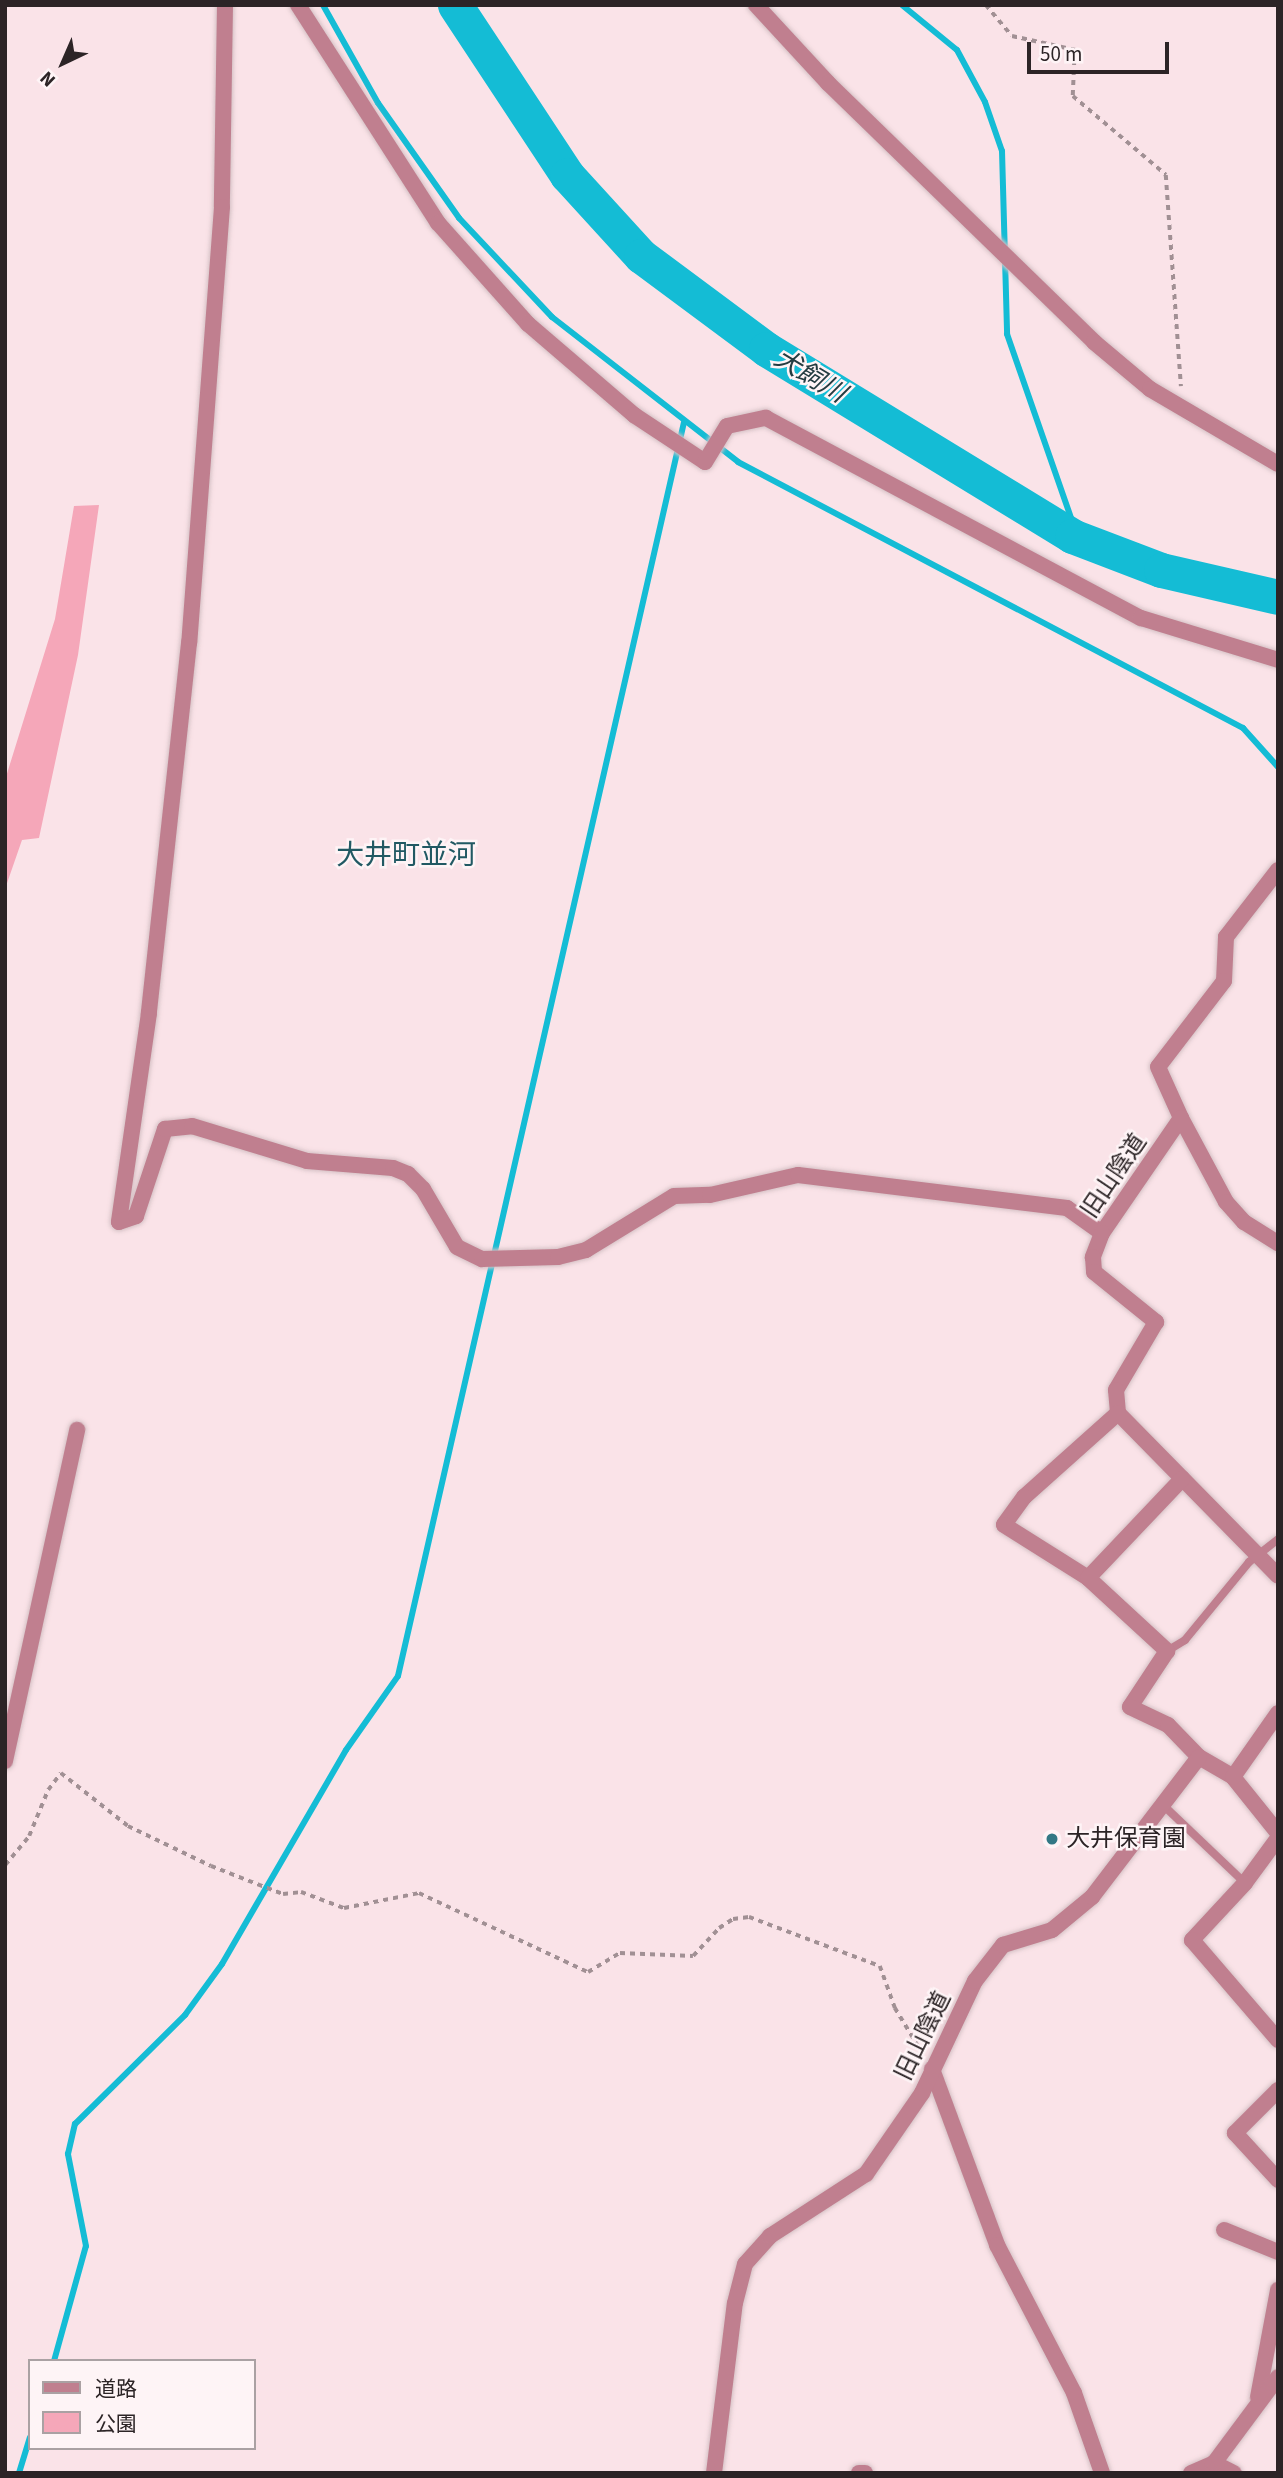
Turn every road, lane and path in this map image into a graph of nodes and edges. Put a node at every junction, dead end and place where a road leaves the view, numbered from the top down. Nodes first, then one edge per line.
1 (225, 5) edge
2 (298, 5) edge
3 (756, 5) edge
4 (986, 5) edge
5 (1181, 388) dead end
6 (1278, 464) edge
7 (1278, 660) edge
8 (1278, 870) edge
9 (1181, 1118) junction
10 (1102, 1233) junction
11 (1278, 1243) edge
12 (1118, 1413) junction
13 (77, 1430) dead end
14 (1182, 1479) junction
15 (1278, 1539) edge
16 (1258, 1556) junction
17 (1278, 1576) edge
18 (1088, 1578) junction
19 (1167, 1651) junction
20 (1278, 1713) edge
21 (1199, 1758) junction
22 (5, 1761) edge
23 (1233, 1777) junction
24 (1163, 1804) junction
25 (1278, 1836) edge
26 (5, 1865) edge
27 (1245, 1883) junction
28 (1278, 2040) edge
29 (932, 2069) junction
30 (1278, 2090) edge
31 (1278, 2180) edge
32 (1224, 2230) dead end
33 (1278, 2252) edge
34 (1278, 2290) edge
35 (1278, 2377) edge
36 (1258, 2400) junction
37 (1214, 2463) junction
38 (714, 2473) edge
39 (859, 2473) edge
40 (865, 2473) edge
41 (1102, 2473) edge
42 (1191, 2473) edge
43 (1234, 2473) edge

1 - 10 street
2 - 7 street
3 - 6 street
4 - 5 path
8 - 9 street
9 - 10 street, 旧山陰道
9 - 11 street
10 - 12 street, 旧山陰道
12 - 14 street
12 - 18 street
13 - 22 street
14 - 16 street
14 - 18 street
15 - 16 lane
16 - 17 street
16 - 19 lane
18 - 19 street
19 - 21 street
20 - 23 street
21 - 23 street
21 - 24 street, 旧山陰道
23 - 25 street
24 - 27 lane
24 - 29 street, 旧山陰道
25 - 27 street
26 - 29 path
27 - 28 street
29 - 38 street, 旧山陰道
29 - 41 street
30 - 31 street
32 - 33 street
34 - 36 street
35 - 36 street
36 - 37 street
37 - 42 street
37 - 43 street
39 - 40 street

